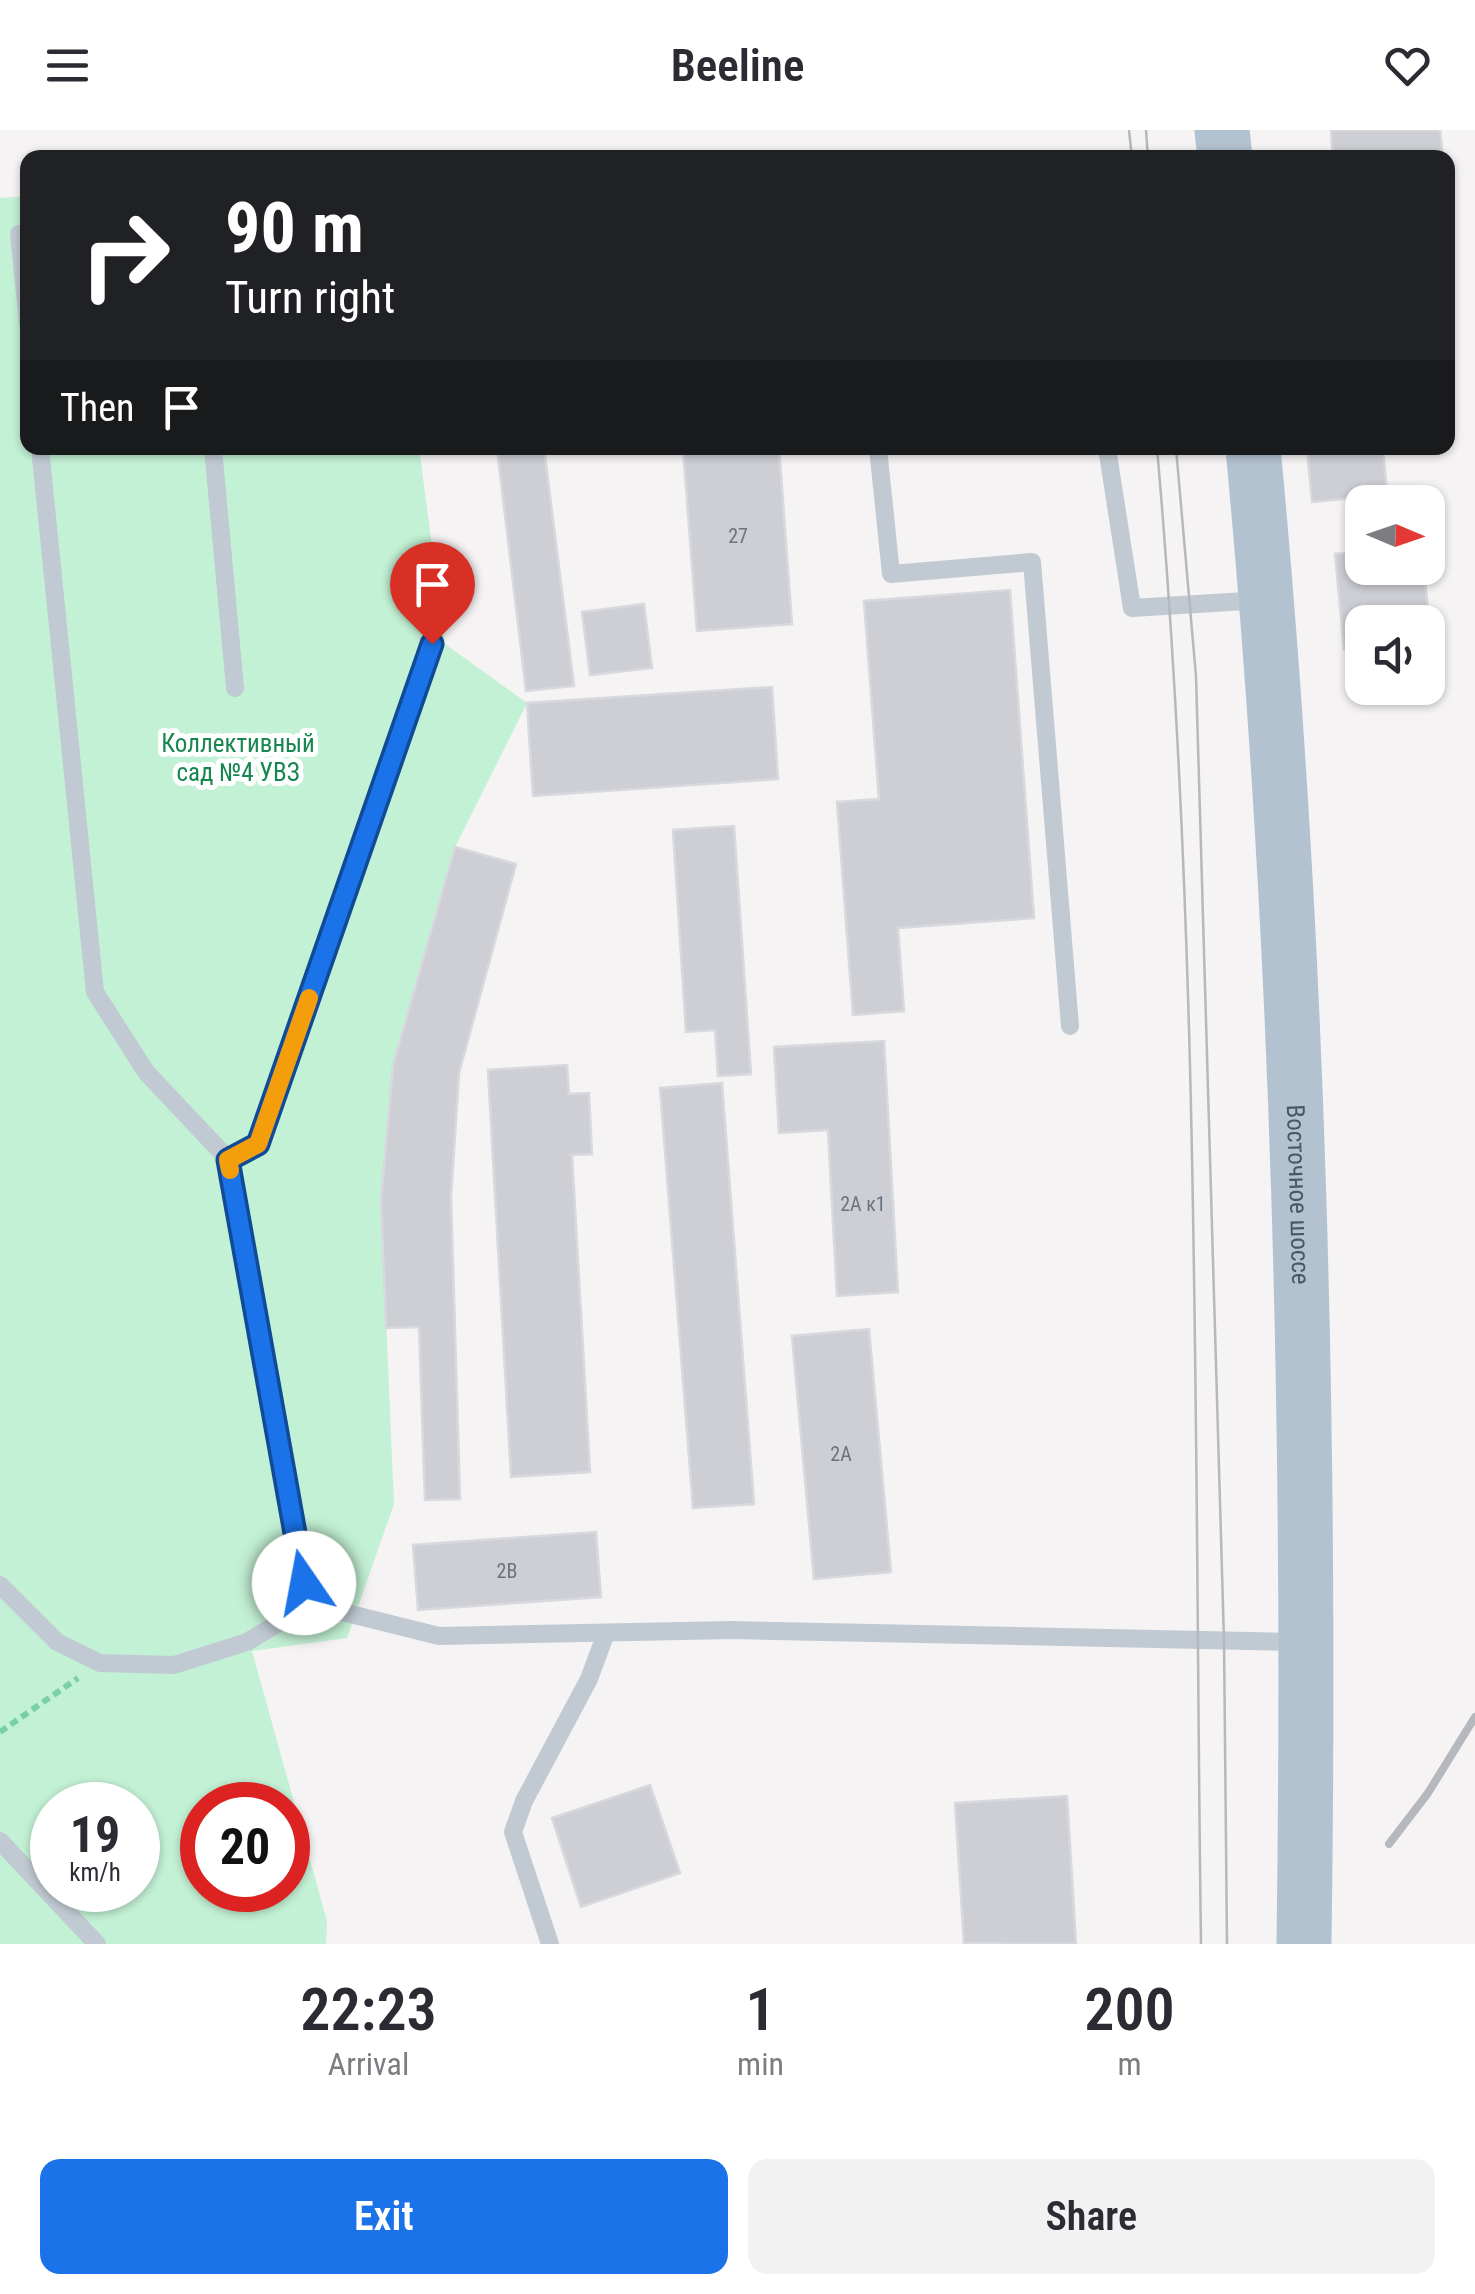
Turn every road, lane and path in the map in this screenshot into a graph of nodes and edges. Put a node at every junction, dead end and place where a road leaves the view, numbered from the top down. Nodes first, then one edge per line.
1 (15, 235) edge
2 (20, 269) edge
3 (41, 455) edge
4 (214, 455) edge
5 (879, 455) edge
6 (1108, 455) edge
7 (1254, 455) edge
8 (1267, 599) junction
9 (432, 644) dead end
10 (234, 688) dead end
11 (1070, 1026) dead end
12 (228, 1160) junction
13 (0, 1585) edge
14 (310, 1604) junction
15 (606, 1633) junction
16 (1304, 1642) junction
17 (100, 1663) junction
18 (0, 1732) edge
19 (0, 1841) edge
20 (97, 1944) edge
21 (550, 1944) edge
22 (1304, 1944) edge

1 - 2 lane
3 - 12 lane
4 - 10 lane
5 - 11 lane
6 - 8 lane
7 - 8 main road, Восточное шоссе
8 - 16 main road, Восточное шоссе
9 - 12 lane
12 - 14 lane
13 - 17 lane
14 - 15 lane
14 - 17 lane
15 - 16 lane
15 - 21 lane
16 - 22 main road, Восточное шоссе
17 - 18 path
19 - 20 lane

